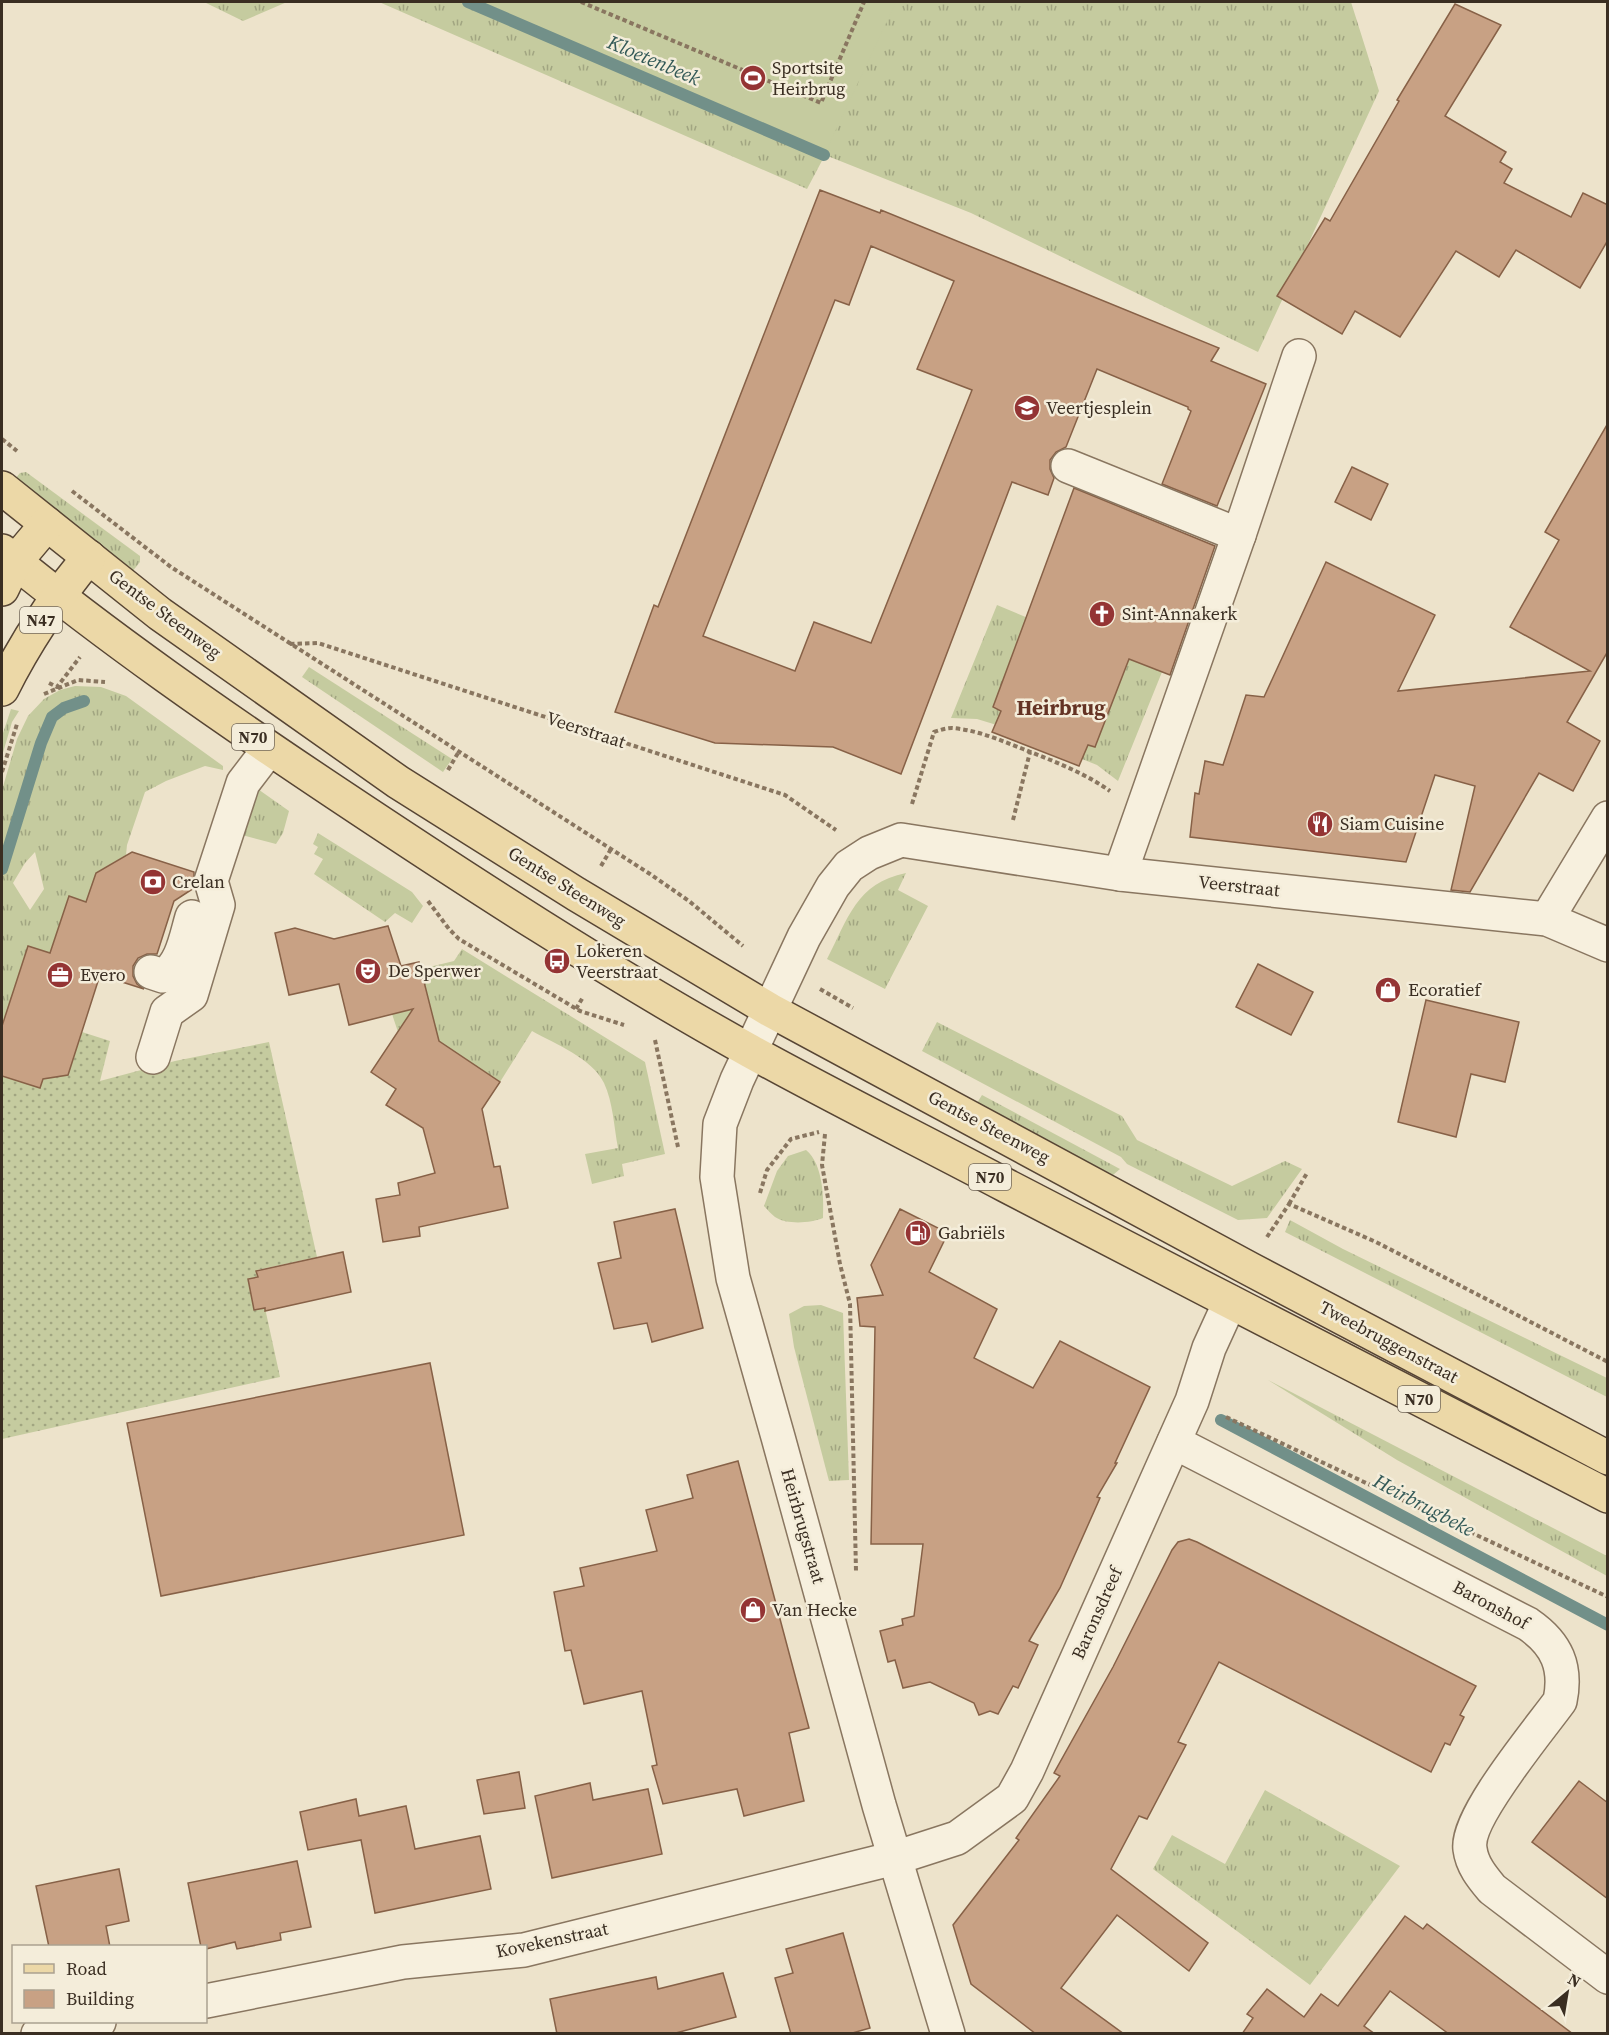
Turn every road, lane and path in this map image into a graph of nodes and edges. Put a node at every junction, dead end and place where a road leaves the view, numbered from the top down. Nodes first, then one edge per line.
1 (581, 2) edge
2 (864, 2) edge
3 (1299, 356) dead end
4 (2, 439) edge
5 (21, 454) dead end
6 (1068, 466) dead end
7 (2, 488) edge
8 (67, 488) dead end
9 (47, 524) junction
10 (1239, 536) junction
11 (89, 556) junction
12 (6, 568) edge
13 (57, 595) junction
14 (290, 644) junction
15 (112, 683) dead end
16 (2, 689) edge
17 (41, 696) dead end
18 (20, 719) dead end
19 (270, 749) junction
20 (1029, 752) junction
21 (459, 753) junction
22 (448, 770) dead end
23 (2, 772) edge
24 (1141, 816) junction
25 (1608, 818) edge
26 (901, 840) junction
27 (610, 849) junction
28 (869, 853) junction
29 (1004, 856) junction
30 (601, 866) dead end
31 (1120, 874) junction
32 (211, 881) junction
33 (422, 896) dead end
34 (1547, 919) junction
35 (713, 922) dead end
36 (1608, 945) edge
37 (151, 972) dead end
38 (585, 993) dead end
39 (576, 1009) junction
40 (770, 1010) junction
41 (633, 1028) dead end
42 (654, 1034) dead end
43 (750, 1051) junction
44 (153, 1057) dead end
45 (680, 1156) dead end
46 (1307, 1173) dead end
47 (759, 1196) dead end
48 (1289, 1204) junction
49 (1170, 1226) joint
50 (1250, 1269) junction
51 (1230, 1302) junction
52 (1608, 1362) edge
53 (1192, 1401) junction
54 (1174, 1442) junction
55 (1608, 1458) edge
56 (1608, 1496) edge
57 (856, 1582) dead end
58 (1608, 1597) edge
59 (895, 1858) junction
60 (1608, 1977) edge
61 (207, 2001) edge
62 (94, 2023) edge
63 (38, 2034) edge
64 (948, 2034) edge

1 - 2 path
3 - 10 street
4 - 5 path
6 - 10 street
7 - 9 main road, Gentse Steenweg / N70
8 - 14 path
9 - 11 main road, Gentse Steenweg / N70
9 - 12 main road
10 - 24 street
11 - 13 main road, N47
11 - 40 main road, Gentse Steenweg / N70
12 - 13 main road, N70
13 - 16 main road, N47
13 - 19 main road, N70
14 - 21 path
14 - 28 path, Veerstraat
15 - 17 path
18 - 23 path
19 - 32 street
19 - 43 main road, N70
20 - 24 path
20 - 26 path
20 - 29 path
21 - 22 path
21 - 27 path
24 - 31 street
25 - 34 street
26 - 28 street
26 - 29 street, Veerstraat
27 - 30 path
27 - 35 path
28 - 40 street
29 - 31 street, Veerstraat
31 - 34 street, Veerstraat
32 - 37 street
32 - 44 street
33 - 39 path
34 - 36 street, Veerstraat
38 - 39 path
39 - 41 path
40 - 43 street
40 - 49 main road, Gentse Steenweg / N70
42 - 45 path
43 - 51 main road, N70
43 - 59 street, Heirbrugstraat
46 - 48 path
47 - 57 path
48 - 50 path
48 - 52 path
49 - 50 main road, Tweebruggenstraat / N70
50 - 55 main road, Tweebruggenstraat / N70
51 - 53 street, Baronsdreef
51 - 56 main road, Tweebruggenstraat / N70
53 - 54 street, Baronsdreef
53 - 58 path
54 - 59 street, Baronsdreef
54 - 60 street, Baronshof
59 - 61 street, Kovekenstraat
59 - 64 street, Heirbrugstraat
62 - 63 street

